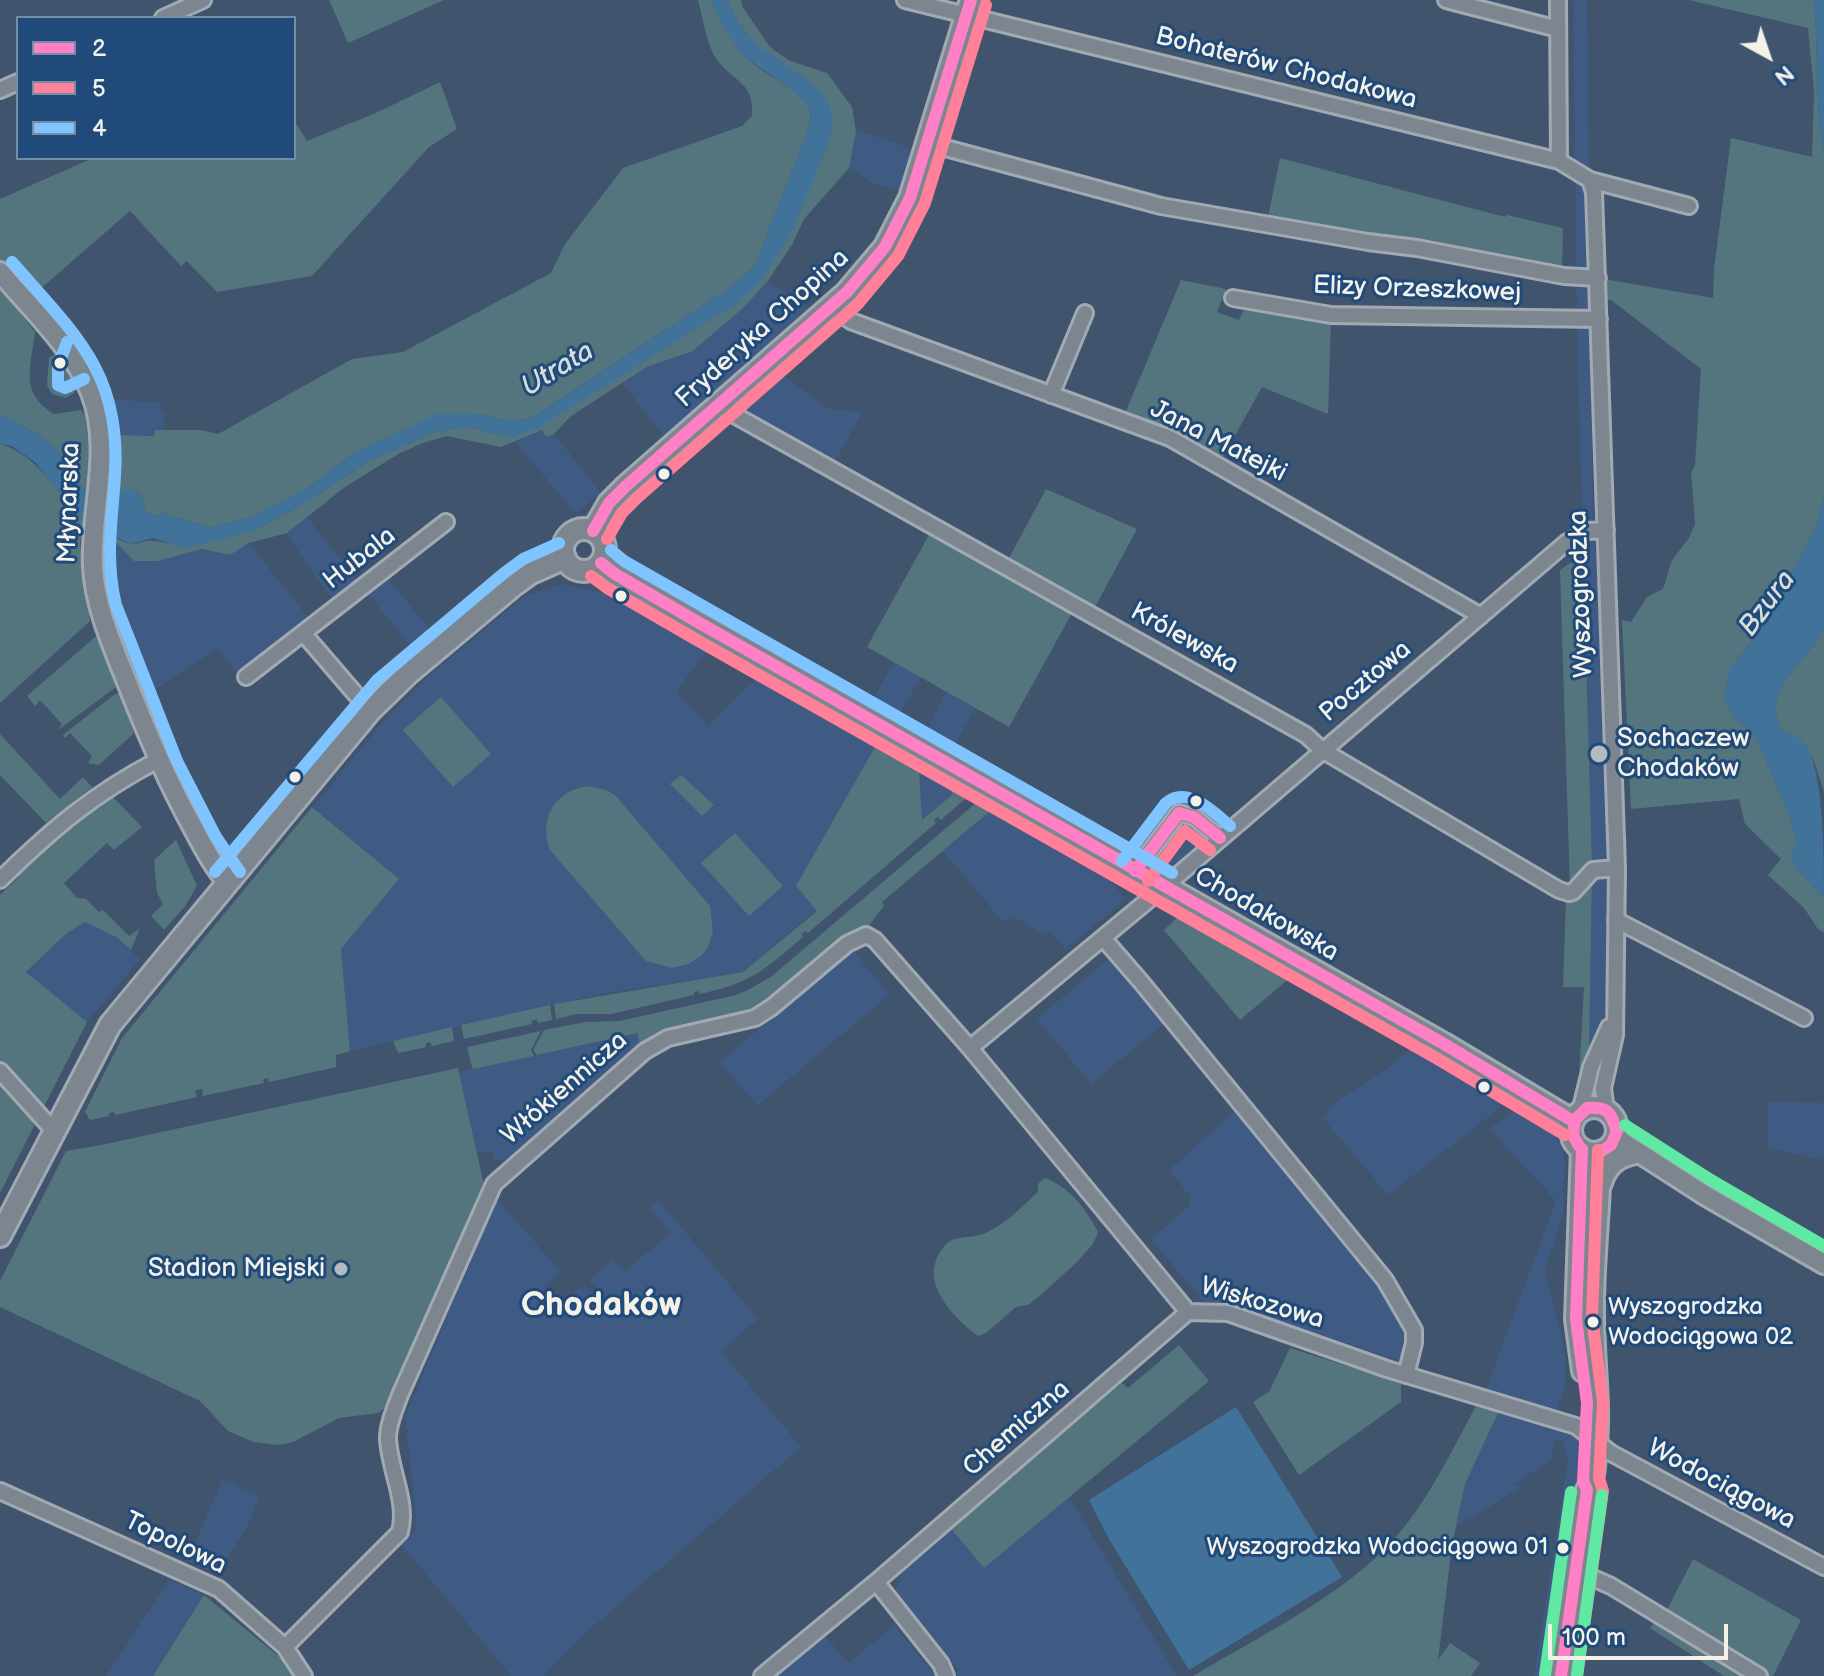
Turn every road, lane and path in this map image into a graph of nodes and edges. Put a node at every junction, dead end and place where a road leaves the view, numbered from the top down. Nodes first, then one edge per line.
1 (203, 0) edge
2 (905, 0) edge
3 (1446, 0) edge
4 (1558, 0) edge
5 (969, 7) edge
6 (167, 16) edge
7 (1558, 29) junction
8 (927, 143) junction
9 (1559, 161) junction
10 (1590, 180) junction
11 (1689, 206) dead end
12 (0, 272) edge
13 (1598, 278) junction
14 (1233, 298) dead end
15 (831, 307) junction
16 (1085, 313) dead end
17 (1599, 319) junction
18 (1051, 395) junction
19 (721, 404) junction
20 (446, 522) dead end
21 (1606, 530) junction
22 (593, 531) junction
23 (565, 558) junction
24 (601, 563) junction
25 (1481, 616) junction
26 (303, 633) junction
27 (246, 677) dead end
28 (370, 711) junction
29 (1322, 750) junction
30 (158, 760) junction
31 (1220, 838) junction
32 (1617, 868) junction
33 (1135, 871) junction
34 (0, 880) edge
35 (227, 882) junction
36 (1164, 887) junction
37 (1616, 920) junction
38 (1103, 938) junction
39 (1616, 1007) junction
40 (1804, 1018) dead end
41 (970, 1048) junction
42 (0, 1071) edge
43 (1606, 1110) junction
44 (1577, 1116) junction
45 (54, 1131) junction
46 (1616, 1138) junction
47 (1591, 1150) junction
48 (1636, 1153) junction
49 (1600, 1186) junction
50 (0, 1236) edge
51 (1824, 1264) edge
52 (1188, 1312) junction
53 (1406, 1375) junction
54 (1592, 1437) junction
55 (0, 1491) edge
56 (1824, 1567) edge
57 (1577, 1571) junction
58 (876, 1582) junction
59 (285, 1647) junction
60 (304, 1676) edge
61 (762, 1676) edge
62 (946, 1676) edge
63 (1561, 1676) edge
64 (1759, 1676) edge

1 - 6 street
2 - 5 street, Bohaterów Chodakowa
3 - 7 street
4 - 7 street
5 - 8 main road, Fryderyka Chopina
5 - 9 street, Bohaterów Chodakowa
7 - 9 street
8 - 13 street
8 - 15 main road, Fryderyka Chopina
9 - 10 street, Bohaterów Chodakowa
10 - 11 street, Bohaterów Chodakowa
10 - 13 street, Wyszogrodzka
12 - 30 street, Młynarska
13 - 17 street, Wyszogrodzka
14 - 17 street, Elizy Orzeszkowej
15 - 18 street, Jana Matejki
15 - 19 main road, Fryderyka Chopina
16 - 18 street
17 - 21 street, Wyszogrodzka
18 - 25 street, Jana Matejki
19 - 22 main road, Fryderyka Chopina
19 - 29 street, Królewska
20 - 26 street, Hubala
21 - 25 street, Pocztowa
21 - 32 street, Wyszogrodzka
22 - 23 main road
22 - 24 main road
23 - 24 main road
23 - 28 main road
24 - 33 main road, Chodakowska
25 - 29 street, Pocztowa
26 - 27 street, Hubala
26 - 28 street
28 - 35 main road
29 - 31 street, Pocztowa
29 - 32 street, Królewska
30 - 34 street
30 - 35 street, Młynarska
31 - 33 street
31 - 36 street, Pocztowa
32 - 37 street, Wyszogrodzka
33 - 36 main road, Chodakowska
35 - 45 main road
36 - 38 street
36 - 44 main road, Chodakowska
37 - 39 street, Wyszogrodzka
37 - 40 street
38 - 41 street
38 - 53 street
39 - 43 street, Wyszogrodzka
39 - 44 street, Wyszogrodzka
41 - 52 street, Wiskozowa
41 - 59 street, Włókiennicza
42 - 45 street
43 - 44 main road
43 - 46 main road
44 - 47 main road
45 - 50 main road
46 - 47 main road
46 - 48 street
47 - 49 main road
47 - 54 main road
48 - 49 main road
48 - 51 street
49 - 54 main road
52 - 53 street, Wiskozowa
52 - 58 street, Chemiczna
53 - 54 street, Wiskozowa
54 - 56 street, Wodociągowa
54 - 57 main road
55 - 59 street, Topolowa
57 - 63 main road
57 - 64 street
58 - 61 street, Chemiczna
58 - 62 street
59 - 60 street, Topolowa

